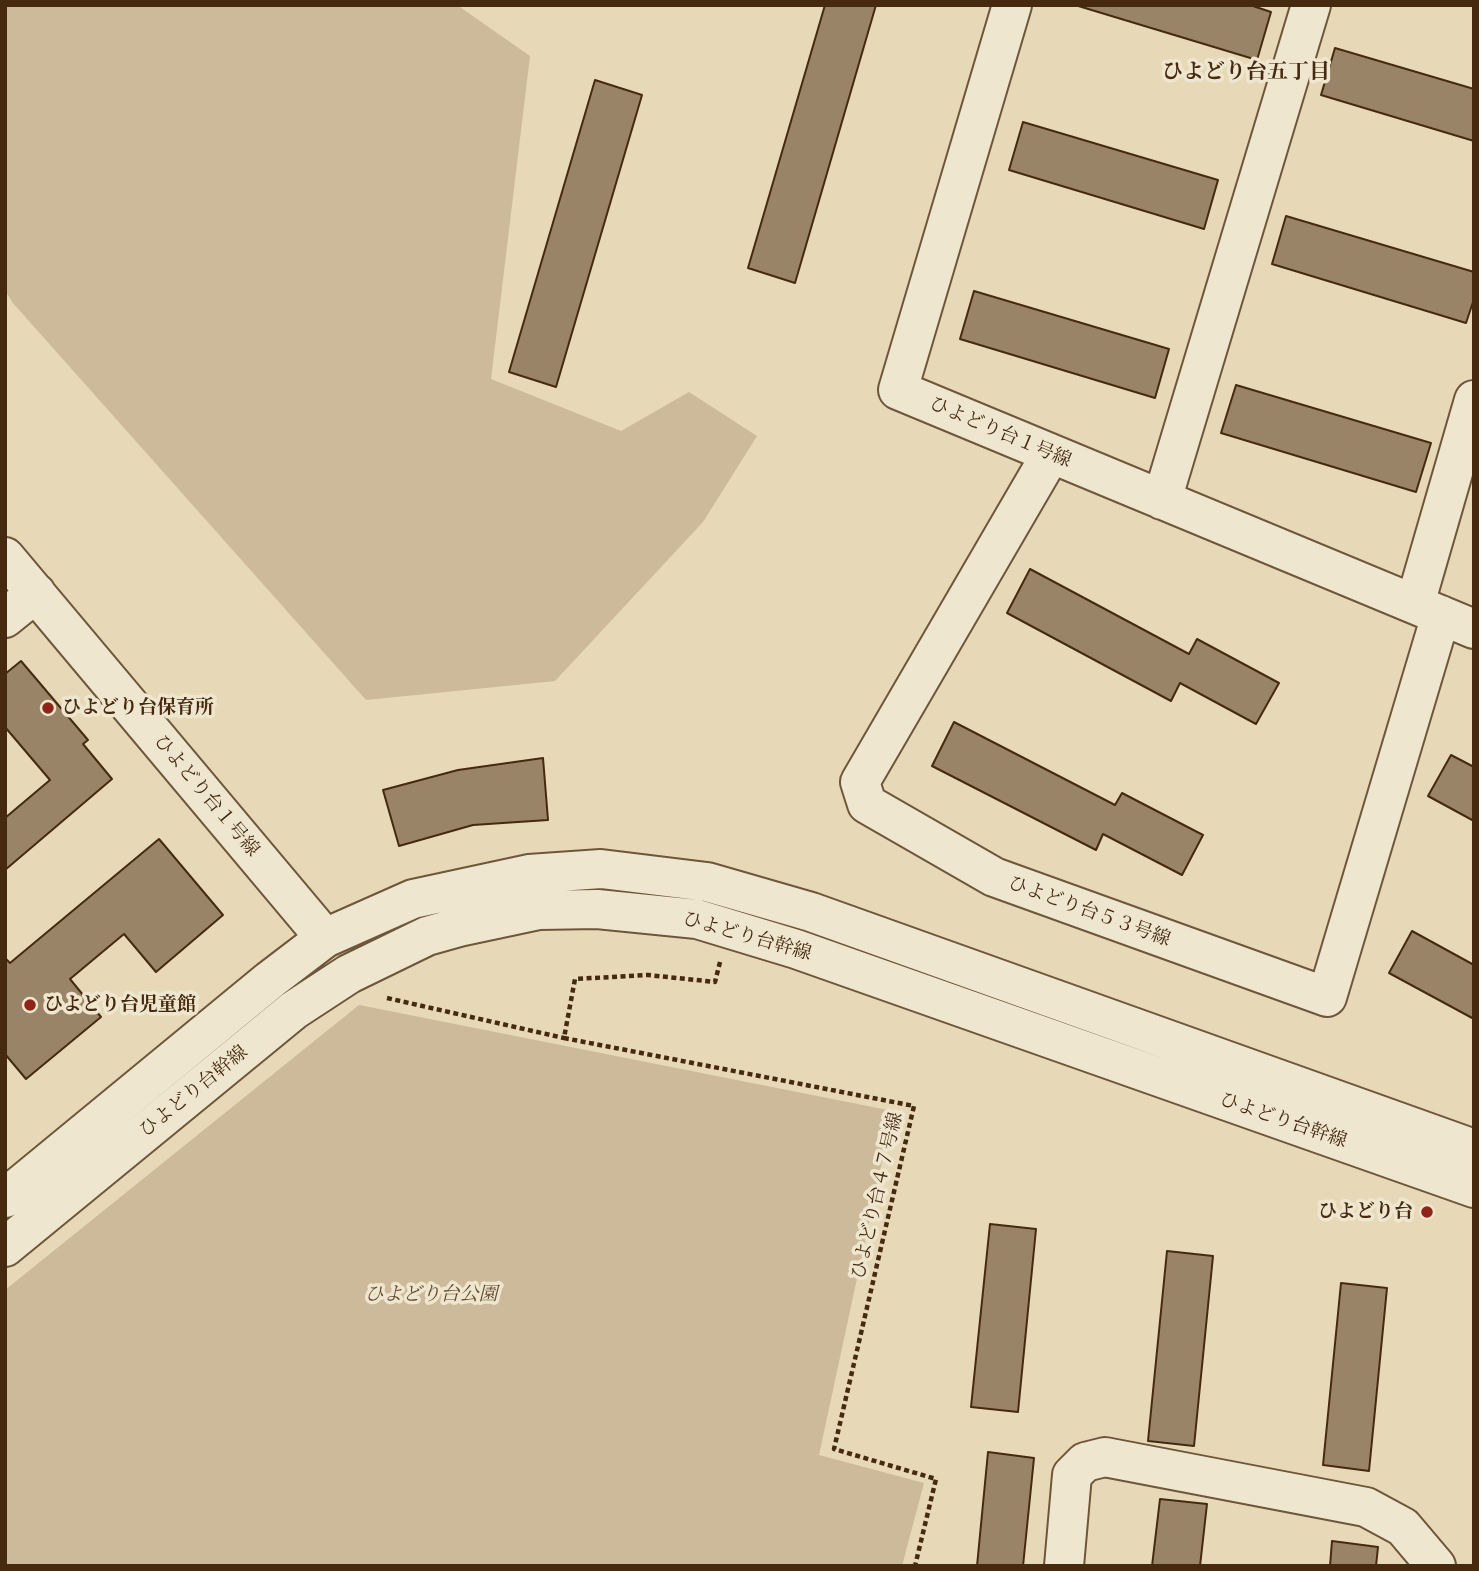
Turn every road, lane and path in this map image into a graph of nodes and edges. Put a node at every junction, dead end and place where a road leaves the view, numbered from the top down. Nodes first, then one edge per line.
1 (1012, 5) edge
2 (1311, 5) edge
3 (1474, 400) edge
4 (1051, 454) junction
5 (1163, 500) junction
6 (5, 557) edge
7 (36, 593) junction
8 (1443, 616) edge
9 (5, 618) edge
10 (325, 938) junction
11 (722, 956) dead end
12 (377, 995) dead end
13 (564, 1038) junction
14 (1474, 1149) edge
15 (1474, 1188) edge
16 (5, 1198) edge
17 (5, 1247) edge
18 (915, 1566) edge
19 (1064, 1566) edge
20 (1436, 1566) edge

1 - 4 street, ひよどり台１号線
2 - 5 street
3 - 8 street
4 - 5 street, ひよどり台１号線
4 - 8 street, ひよどり台５３号線
5 - 8 street, ひよどり台１号線
6 - 7 street, ひよどり台１号線
7 - 9 street
7 - 10 street, ひよどり台１号線
10 - 14 street, ひよどり台幹線
10 - 16 street, ひよどり台幹線
11 - 13 path
12 - 13 path, ひよどり台４７号線
13 - 18 path, ひよどり台４７号線
15 - 17 street, ひよどり台幹線
19 - 20 street

